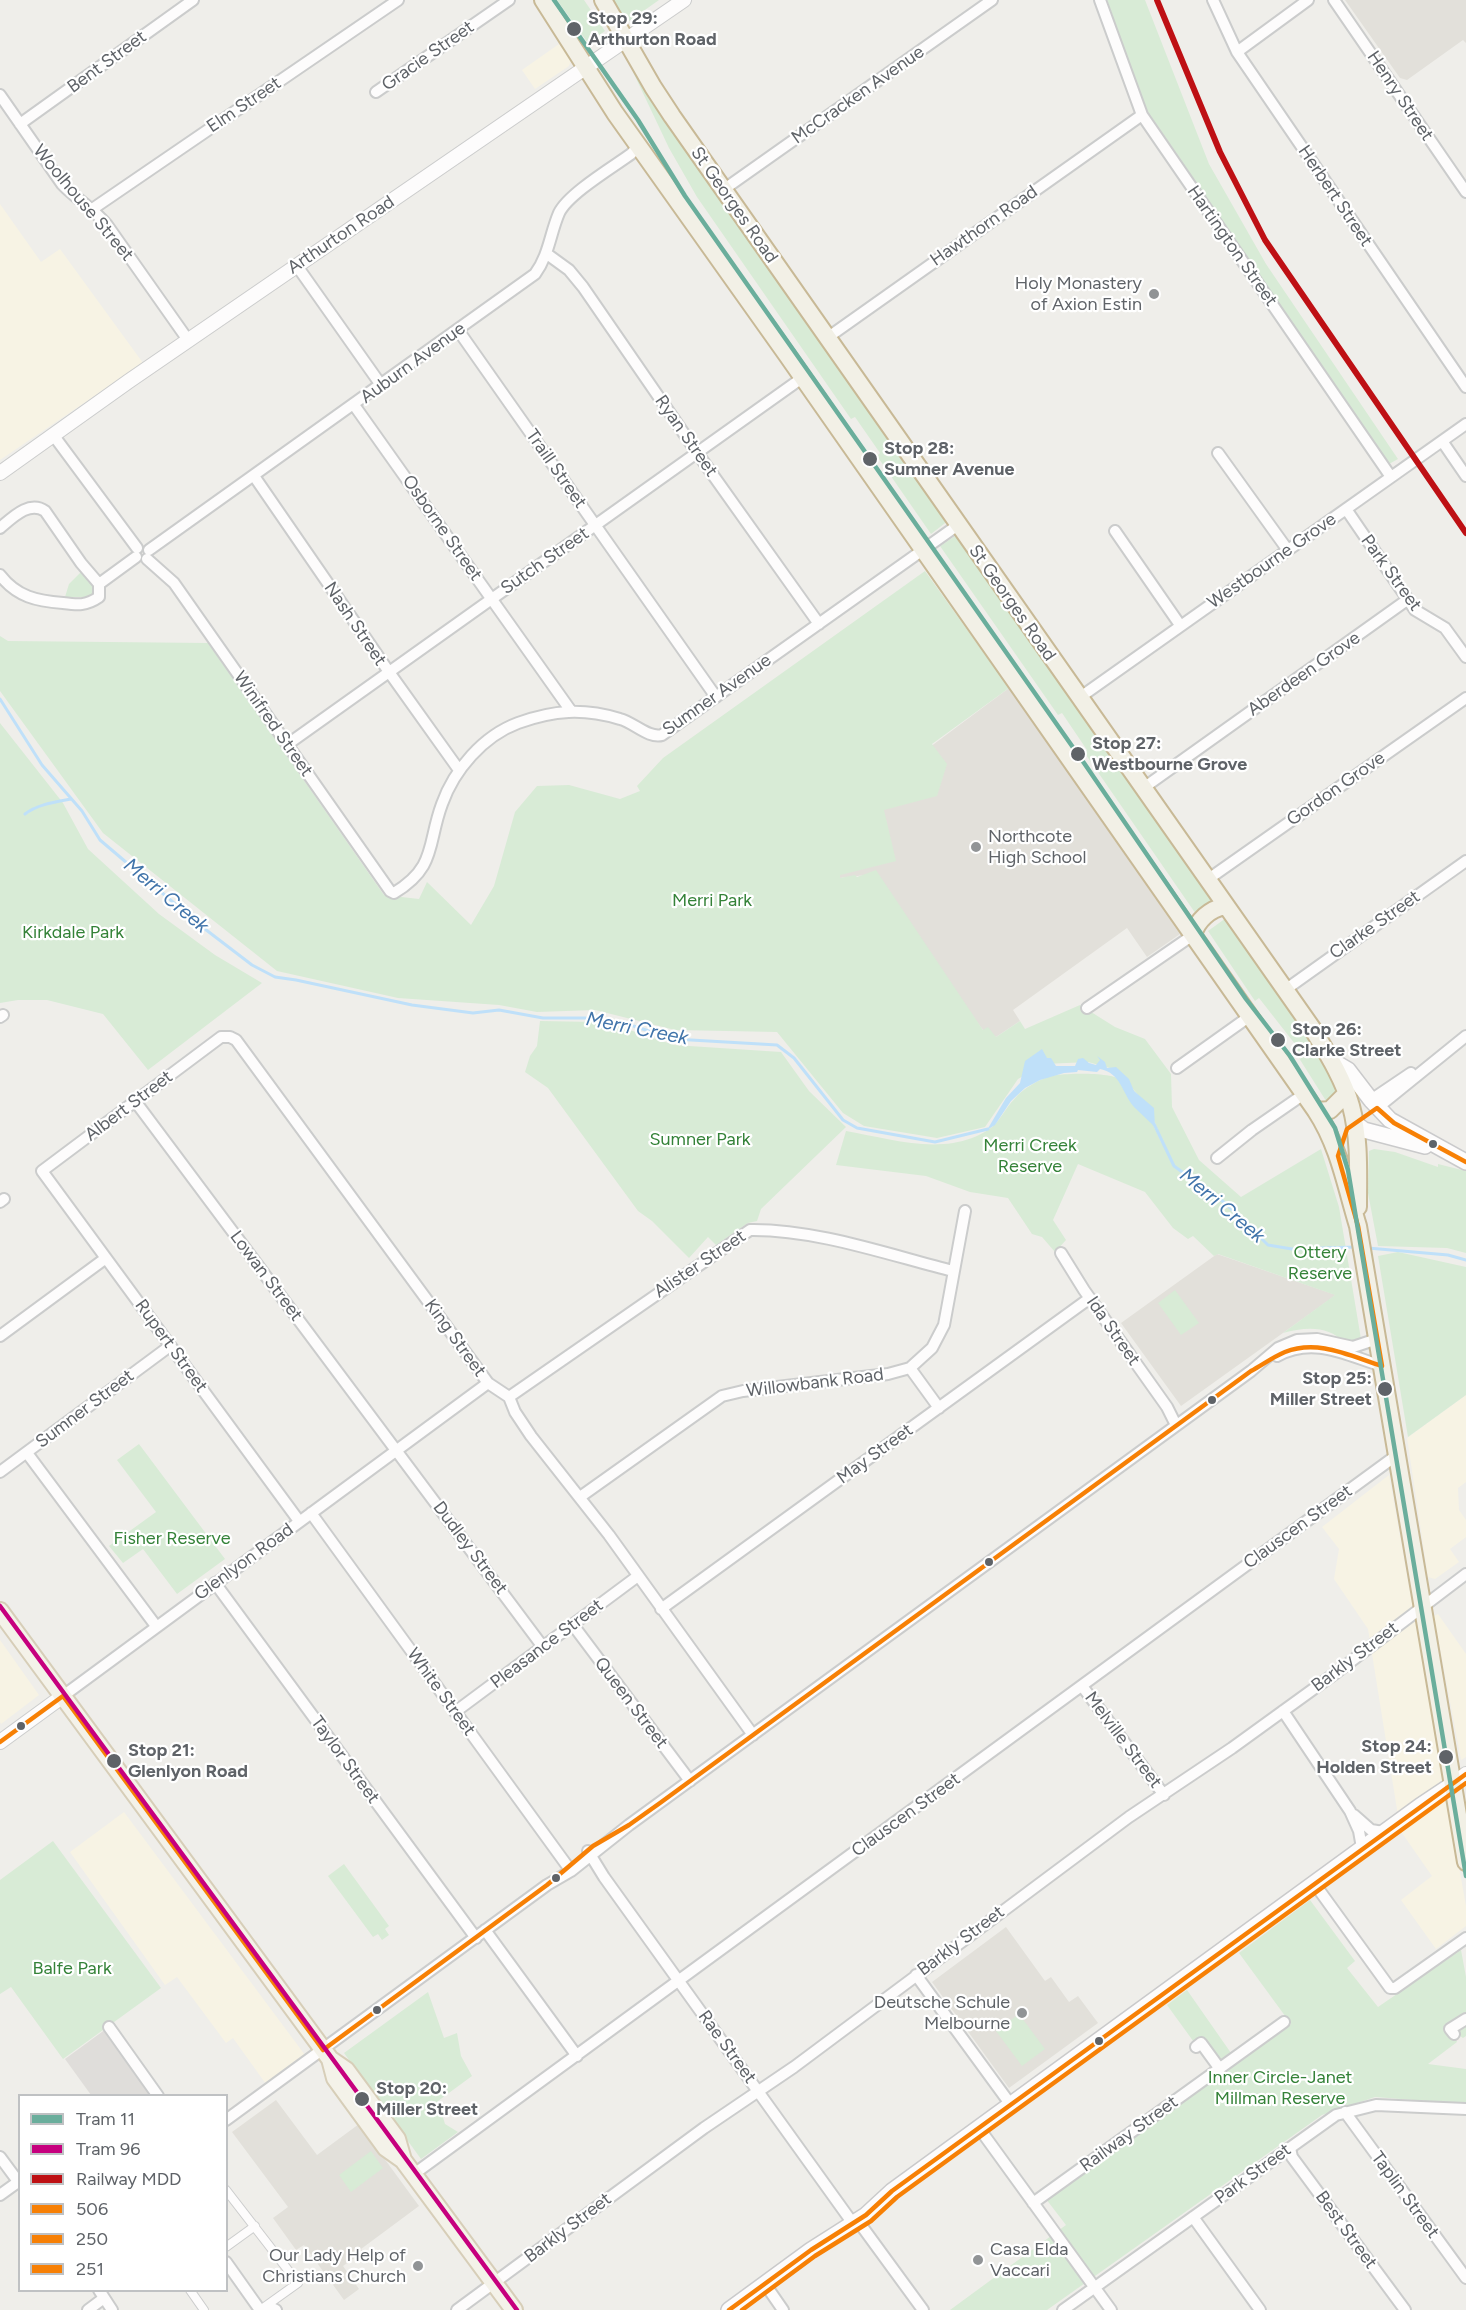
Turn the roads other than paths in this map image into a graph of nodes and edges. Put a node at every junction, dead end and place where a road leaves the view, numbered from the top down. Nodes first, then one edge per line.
1 (193, 0) edge
2 (398, 0) edge
3 (509, 0) edge
4 (543, 0) edge
5 (603, 0) edge
6 (684, 0) edge
7 (992, 0) edge
8 (1100, 0) edge
9 (1214, 0) edge
10 (1308, 0) edge
11 (1334, 0) edge
12 (627, 41) junction
13 (1237, 52) junction
14 (586, 68) junction
15 (376, 92) dead end
16 (0, 95) edge
17 (1142, 115) junction
18 (20, 124) junction
19 (639, 145) junction
20 (723, 190) junction
21 (1466, 192) edge
22 (91, 210) junction
23 (547, 254) junction
24 (297, 266) junction
25 (458, 330) junction
26 (827, 338) junction
27 (188, 340) junction
28 (802, 378) junction
29 (381, 385) junction
30 (1466, 387) edge
31 (354, 405) junction
32 (1466, 424) edge
33 (54, 436) junction
34 (1442, 441) junction
35 (1218, 453) dead end
36 (698, 454) junction
37 (0, 473) edge
38 (254, 476) junction
39 (1466, 476) edge
40 (1391, 477) junction
41 (1346, 509) junction
42 (957, 525) junction
43 (596, 526) junction
44 (0, 528) edge
45 (1115, 531) dead end
46 (1287, 549) junction
47 (923, 550) junction
48 (142, 553) junction
49 (0, 575) edge
50 (99, 584) junction
51 (492, 599) junction
52 (1407, 600) junction
53 (819, 624) junction
54 (1180, 625) junction
55 (1466, 657) edge
56 (388, 672) junction
57 (716, 697) junction
58 (1079, 698) junction
59 (1466, 698) edge
60 (571, 711) junction
61 (288, 744) junction
62 (459, 770) junction
63 (1142, 789) junction
64 (1466, 861) edge
65 (1207, 880) junction
66 (394, 893) joint
67 (1226, 908) junction
68 (1193, 935) junction
69 (1286, 990) junction
70 (1087, 1008) dead end
71 (1250, 1016) junction
72 (1466, 1036) edge
73 (216, 1040) joint
74 (1331, 1060) junction
75 (1177, 1068) dead end
76 (1347, 1093) junction
77 (1304, 1094) junction
78 (135, 1101) junction
79 (1378, 1108) junction
80 (1316, 1111) junction
81 (1355, 1123) junction
82 (1443, 1151) junction
83 (1217, 1158) dead end
84 (1339, 1160) junction
85 (1466, 1162) edge
86 (42, 1171) joint
87 (965, 1211) dead end
88 (1358, 1226) junction
89 (1061, 1253) dead end
90 (106, 1258) junction
91 (954, 1271) junction
92 (1090, 1298) junction
93 (0, 1336) edge
94 (1377, 1339) junction
95 (170, 1346) junction
96 (1382, 1366) junction
97 (910, 1368) junction
98 (1251, 1371) junction
99 (488, 1383) junction
100 (509, 1396) junction
101 (939, 1408) junction
102 (1179, 1423) junction
103 (396, 1450) junction
104 (27, 1452) junction
105 (1397, 1455) junction
106 (0, 1472) edge
107 (580, 1497) junction
108 (311, 1513) junction
109 (299, 1521) junction
110 (1466, 1574) edge
111 (638, 1576) junction
112 (215, 1583) junction
113 (1423, 1606) junction
114 (661, 1609) junction
115 (0, 1611) edge
116 (573, 1625) junction
117 (156, 1626) junction
118 (543, 1647) junction
119 (1082, 1686) junction
120 (63, 1696) junction
121 (1283, 1711) junction
122 (455, 1712) junction
123 (753, 1735) junction
124 (0, 1742) edge
125 (1459, 1779) edge
126 (690, 1781) junction
127 (1164, 1795) junction
128 (1350, 1810) junction
129 (1383, 1832) junction
130 (1362, 1848) junction
131 (587, 1855) junction
132 (1466, 1862) edge
133 (569, 1868) junction
134 (1314, 1883) junction
135 (485, 1930) junction
136 (476, 1938) junction
137 (1466, 1938) edge
138 (916, 1975) junction
139 (680, 1982) junction
140 (1466, 2019) edge
141 (1284, 2022) dead end
142 (109, 2027) dead end
143 (1454, 2034) dead end
144 (1196, 2047) dead end
145 (326, 2054) junction
146 (577, 2056) junction
147 (1220, 2069) junction
148 (758, 2091) junction
149 (157, 2094) edge
150 (1011, 2104) junction
151 (1466, 2109) edge
152 (1345, 2112) junction
153 (228, 2119) edge
154 (979, 2128) junction
155 (1290, 2148) junction
156 (0, 2157) edge
157 (414, 2174) junction
158 (18, 2182) edge
159 (18, 2184) edge
160 (228, 2192) edge
161 (0, 2195) edge
162 (1033, 2203) junction
163 (1193, 2217) junction
164 (854, 2220) junction
165 (255, 2226) junction
166 (228, 2246) edge
167 (228, 2265) edge
168 (1466, 2278) edge
169 (494, 2283) junction
170 (765, 2284) junction
171 (1095, 2288) junction
172 (191, 2292) edge
173 (101, 2294) edge
174 (88, 2310) edge
175 (112, 2310) edge
176 (204, 2310) edge
177 (260, 2310) edge
178 (276, 2310) edge
179 (457, 2310) edge
180 (514, 2310) edge
181 (729, 2310) edge
182 (783, 2310) edge
183 (923, 2310) edge
184 (1063, 2310) edge
185 (1111, 2310) edge
186 (1260, 2310) edge
187 (1405, 2310) edge

1 - 18 street, Bent Street
2 - 22 street, Elm Street
3 - 15 street, Gracie Street
4 - 14 highway, St Georges Road
5 - 12 highway, St Georges Road
6 - 12 street, Arthurton Road
7 - 20 street, McCracken Avenue
8 - 17 street, Hartington Street
9 - 13 street, Herbert Street
10 - 13 street
11 - 21 street, Henry Street
12 - 14 street, Arthurton Road
12 - 20 highway, St Georges Road
13 - 30 street, Herbert Street
14 - 19 highway, St Georges Road
14 - 24 street, Arthurton Road
16 - 18 street, Woolhouse Street
17 - 26 street, Hawthorn Road
17 - 40 street, Hartington Street
18 - 22 street, Woolhouse Street
19 - 23 street, Auburn Avenue
19 - 28 highway, St Georges Road
20 - 26 highway, St Georges Road
22 - 27 street, Woolhouse Street
23 - 25 street, Auburn Avenue
23 - 36 street, Ryan Street
24 - 27 street, Arthurton Road
24 - 29 street
25 - 29 street, Auburn Avenue
25 - 43 street, Traill Street
26 - 42 highway, St Georges Road
27 - 33 street, Arthurton Road
28 - 36 street, Sutch Street
28 - 47 highway, St Georges Road
29 - 31 street, Auburn Avenue
31 - 38 street, Auburn Avenue
31 - 51 street, Osborne Street
32 - 34 street, Westbourne Grove
33 - 37 street, Arthurton Road
33 - 48 street, Winifred Street
34 - 39 street
34 - 40 street, Westbourne Grove
35 - 46 street
36 - 43 street, Sutch Street
36 - 53 street, Ryan Street
38 - 48 street, Auburn Avenue
38 - 56 street, Nash Street
40 - 41 street, Westbourne Grove
41 - 46 street, Westbourne Grove
41 - 52 street, Park Street
42 - 47 street, Sumner Avenue
42 - 58 highway, St Georges Road
43 - 51 street, Sutch Street
43 - 57 street, Traill Street
44 - 50 street
45 - 54 street
46 - 54 street, Westbourne Grove
47 - 53 street, Sumner Avenue
47 - 68 highway, St Georges Road
48 - 50 street, Auburn Avenue
48 - 61 street, Winifred Street
49 - 50 street, Auburn Avenue
51 - 56 street, Sutch Street
51 - 60 street, Osborne Street
52 - 55 street, Park Street
52 - 63 street, Aberdeen Grove
53 - 57 street, Sumner Avenue
54 - 58 street, Westbourne Grove
56 - 61 street, Sutch Street
56 - 62 street, Nash Street
57 - 60 street, Sumner Avenue
58 - 63 highway, St Georges Road
59 - 65 street, Gordon Grove
60 - 62 street, Sumner Avenue
61 - 66 street, Winifred Street
62 - 66 street, Sumner Avenue
63 - 65 highway, St Georges Road
64 - 69 street, Clarke Street
65 - 67 highway, St Georges Road
67 - 68 highway
67 - 69 highway, St Georges Road
68 - 70 street
68 - 71 highway, St Georges Road
69 - 74 highway, St Georges Road
71 - 75 street
71 - 77 highway, St Georges Road
72 - 79 street
73 - 78 street, Albert Street
73 - 99 street, King Street
74 - 76 highway, St Georges Road
74 - 79 main road
76 - 80 highway
76 - 81 highway, St Georges Road
77 - 80 highway, St Georges Road
77 - 83 street
78 - 86 street, Albert Street
78 - 103 street, Lowan Street
79 - 81 main road
79 - 82 main road
80 - 81 highway
80 - 84 highway, St Georges Road
81 - 82 main road
81 - 84 highway
81 - 88 highway, St Georges Road
82 - 85 main road
84 - 88 highway, St Georges Road
86 - 90 street, Rupert Street
87 - 91 street, Willowbank Road
88 - 94 highway, St Georges Road
89 - 92 street, Ida Street
90 - 93 street
90 - 95 street, Rupert Street
91 - 97 street, Willowbank Road
91 - 100 street, Alister Street
92 - 101 street, May Street
92 - 102 street, Ida Street
94 - 96 highway, St Georges Road
94 - 98 street
95 - 104 street, Sumner Street
95 - 109 street, Rupert Street
96 - 98 street
96 - 105 highway, St Georges Road
97 - 101 street
97 - 107 street, Willowbank Road
98 - 102 street
99 - 100 street, King Street
99 - 103 street, Glenlyon Road
100 - 107 street
101 - 114 street, May Street
102 - 123 street
103 - 108 street, Glenlyon Road
103 - 118 street, Dudley Street
104 - 106 street, Sumner Street
104 - 117 street
105 - 113 highway, St Georges Road
105 - 119 street, Clauscen Street
107 - 111 street
108 - 109 street, Glenlyon Road
108 - 122 street, White Street
109 - 112 street, Glenlyon Road
110 - 113 street, Barkly Street
111 - 114 street
111 - 116 street, Pleasance Street
112 - 117 street, Glenlyon Road
112 - 136 street, Taylor Street
113 - 121 street, Barkly Street
113 - 125 highway, St Georges Road
114 - 123 street
115 - 120 main road
116 - 118 street, Pleasance Street
116 - 126 street, Queen Street
117 - 120 street, Glenlyon Road
118 - 122 street, Pleasance Street
119 - 127 street, Melville Street
119 - 139 street, Clauscen Street
120 - 124 street, Glenlyon Road
120 - 145 main road
121 - 127 street, Barkly Street
121 - 128 street
122 - 133 street, White Street
123 - 126 street
125 - 129 main road
125 - 132 highway, St Georges Road
126 - 131 street
127 - 138 street, Barkly Street
128 - 129 street
128 - 130 street
129 - 130 main road
130 - 134 main road
131 - 133 street
131 - 139 street, Rae Street
133 - 135 street
134 - 137 street
134 - 150 main road
135 - 136 street
135 - 146 street
136 - 145 street
138 - 148 street, Barkly Street
138 - 150 street
139 - 146 street, Clauscen Street
139 - 148 street, Rae Street
140 - 143 street
141 - 147 street, Railway Street
142 - 149 street
144 - 147 street
145 - 153 street
145 - 157 main road
146 - 157 street, Clauscen Street
147 - 162 street, Railway Street
148 - 164 street, Rae Street
148 - 169 street, Barkly Street
150 - 154 main road
151 - 152 street, Park Street
152 - 155 street, Park Street
152 - 168 street, Taplin Street
154 - 162 street
154 - 164 main road
155 - 163 street, Park Street
155 - 187 street, Best Street
156 - 158 street
157 - 169 main road
159 - 161 street
160 - 165 street
162 - 171 street
163 - 171 street, Park Street
163 - 186 street
164 - 170 main road
164 - 183 street, Rae Street
165 - 166 street
165 - 177 street
167 - 177 street
169 - 179 street, Barkly Street
169 - 180 main road
170 - 181 main road
170 - 182 street
171 - 184 street, Park Street
171 - 185 street
172 - 176 street
173 - 174 street
173 - 175 street
177 - 178 street

